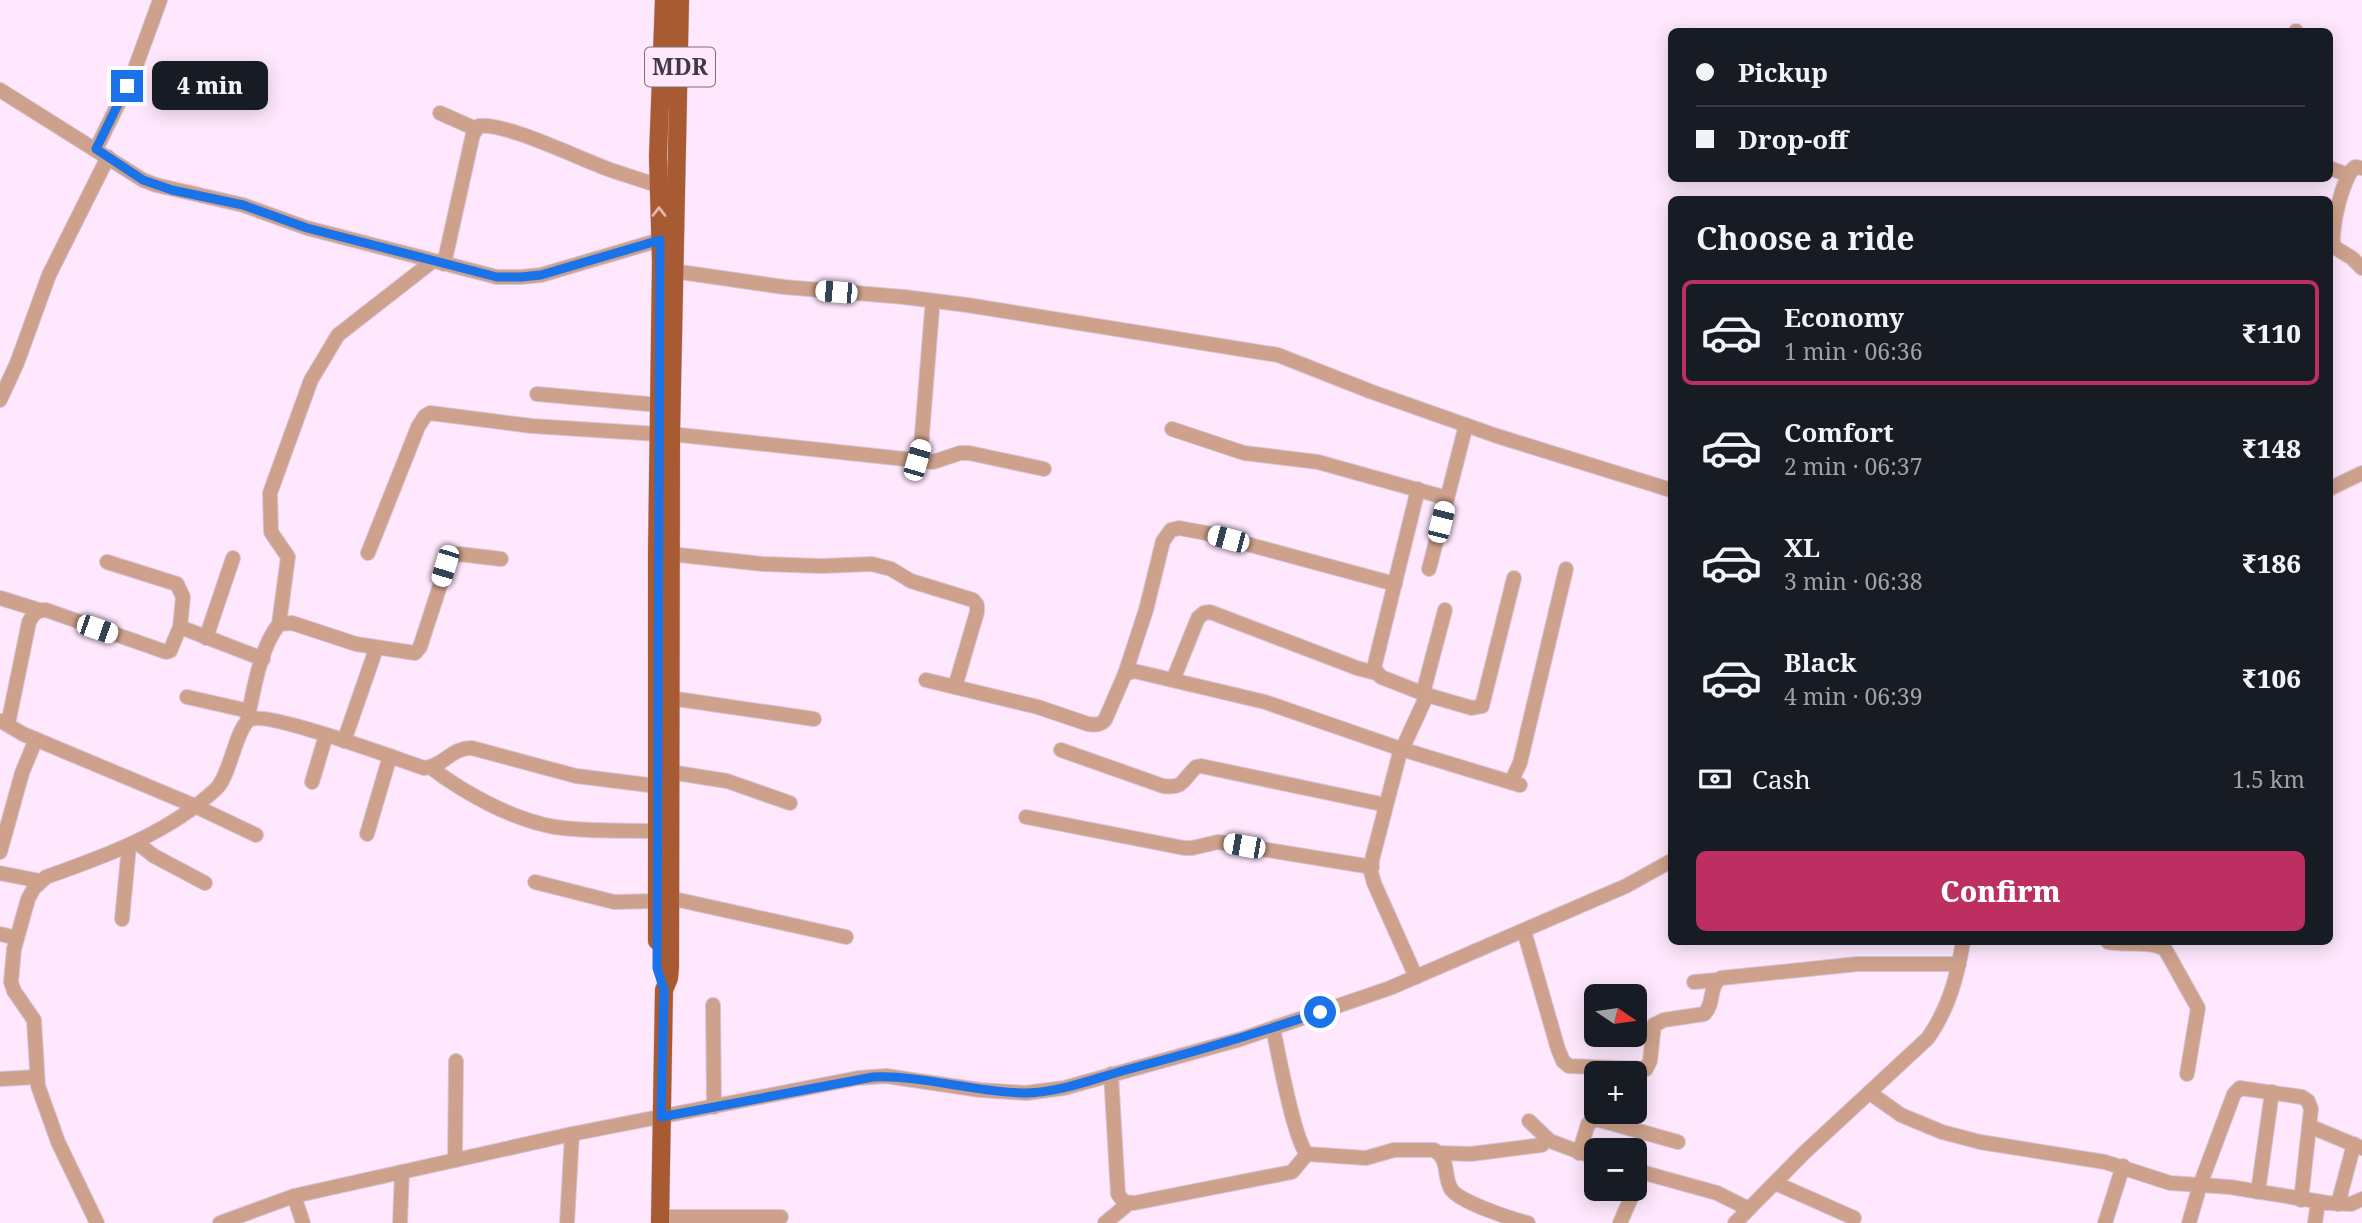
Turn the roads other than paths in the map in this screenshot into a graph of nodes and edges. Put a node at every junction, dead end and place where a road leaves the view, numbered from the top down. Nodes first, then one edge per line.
1 (160, 0) edge
2 (664, 0) edge
3 (680, 0) edge
4 (0, 90) edge
5 (440, 113) dead end
6 (476, 128) junction
7 (669, 133) junction
8 (102, 153) junction
9 (668, 158) junction
10 (2362, 167) edge
11 (2333, 170) edge
12 (2348, 175) junction
13 (659, 186) junction
14 (2333, 235) edge
15 (667, 238) junction
16 (2333, 244) edge
17 (429, 264) dead end
18 (444, 264) junction
19 (2362, 268) edge
20 (673, 271) junction
21 (932, 310) dead end
22 (537, 394) dead end
23 (0, 400) edge
24 (659, 405) junction
25 (1466, 425) junction
26 (1172, 429) dead end
27 (664, 434) junction
28 (917, 460) junction
29 (664, 461) junction
30 (1044, 469) dead end
31 (2362, 473) edge
32 (2333, 487) edge
33 (1418, 489) junction
34 (1668, 489) edge
35 (1447, 498) junction
36 (368, 553) dead end
37 (670, 554) junction
38 (233, 558) dead end
39 (502, 559) dead end
40 (107, 562) dead end
41 (1429, 569) dead end
42 (1566, 569) dead end
43 (1514, 578) dead end
44 (1395, 584) junction
45 (0, 598) edge
46 (39, 610) junction
47 (1445, 610) dead end
48 (279, 624) junction
49 (180, 627) junction
50 (205, 638) junction
51 (376, 649) junction
52 (263, 659) junction
53 (1376, 673) junction
54 (1125, 674) junction
55 (926, 680) dead end
56 (1173, 680) junction
57 (955, 687) junction
58 (1425, 694) junction
59 (187, 697) dead end
60 (663, 697) junction
61 (248, 716) junction
62 (814, 719) dead end
63 (4, 722) edge
64 (326, 735) junction
65 (36, 739) junction
66 (344, 741) junction
67 (1401, 749) junction
68 (1061, 750) dead end
69 (390, 757) junction
70 (430, 767) junction
71 (670, 772) junction
72 (312, 782) dead end
73 (657, 786) junction
74 (790, 803) dead end
75 (1386, 805) junction
76 (195, 806) junction
77 (1026, 817) dead end
78 (657, 831) junction
79 (367, 834) dead end
80 (256, 835) dead end
81 (132, 844) junction
82 (0, 852) edge
83 (1668, 863) edge
84 (1371, 867) junction
85 (0, 873) edge
86 (40, 881) junction
87 (535, 882) dead end
88 (205, 883) dead end
89 (664, 900) junction
90 (122, 919) dead end
91 (1524, 931) junction
92 (0, 934) edge
93 (846, 937) dead end
94 (17, 938) junction
95 (1962, 945) edge
96 (2122, 945) edge
97 (2158, 945) edge
98 (2158, 945) edge
99 (1959, 964) junction
100 (1416, 977) junction
101 (1717, 980) junction
102 (1694, 982) dead end
103 (713, 1005) dead end
104 (1273, 1028) junction
105 (456, 1061) dead end
106 (1111, 1074) junction
107 (2187, 1074) dead end
108 (37, 1077) junction
109 (0, 1079) edge
110 (2272, 1092) junction
111 (1870, 1093) junction
112 (714, 1107) junction
113 (661, 1117) junction
114 (1529, 1121) dead end
115 (2309, 1126) junction
116 (572, 1134) junction
117 (1678, 1142) dead end
118 (1542, 1146) dead end
119 (2358, 1146) edge
120 (1438, 1153) junction
121 (1579, 1153) junction
122 (1307, 1154) junction
123 (1584, 1154) edge
124 (455, 1160) junction
125 (2123, 1166) junction
126 (402, 1172) junction
127 (1647, 1174) edge
128 (1774, 1183) junction
129 (2200, 1185) junction
130 (2258, 1192) junction
131 (294, 1196) junction
132 (2362, 1199) edge
133 (2301, 1200) junction
134 (1628, 1201) edge
135 (2318, 1202) junction
136 (1128, 1204) junction
137 (2338, 1204) junction
138 (1749, 1209) junction
139 (781, 1217) dead end
140 (1854, 1217) dead end
141 (660, 1220) edge
142 (97, 1223) edge
143 (220, 1223) edge
144 (303, 1223) edge
145 (400, 1223) edge
146 (568, 1223) edge
147 (1105, 1223) edge
148 (1528, 1223) edge
149 (1620, 1223) edge
150 (1735, 1223) edge
151 (2105, 1223) edge
152 (2189, 1223) edge
153 (2315, 1223) edge

1 - 8 street
2 - 7 main road, MDR
3 - 7 main road, MDR
4 - 8 street
5 - 6 street
6 - 13 street
6 - 18 street
7 - 9 main road, MDR
8 - 18 street
8 - 23 street
9 - 13 main road, MDR
9 - 15 main road, MDR
10 - 12 street
11 - 12 street
12 - 14 street
15 -> 13 main road, MDR
15 - 18 street
15 - 20 main road, MDR
15 - 24 main road, MDR
16 - 19 street
17 - 48 street
20 - 25 street
20 - 27 main road, MDR
21 - 28 street
22 - 24 street
24 - 27 main road, MDR
25 - 34 street
25 - 35 street
26 - 33 street
27 - 28 street
27 - 29 main road, MDR
27 - 36 street
28 - 30 street
29 - 37 main road, MDR
29 - 60 main road, MDR
31 - 32 street
33 - 35 street
33 - 44 street
35 - 41 street
37 - 57 street
37 - 60 main road, MDR
38 - 50 street
39 - 51 street
40 - 49 street
42 - 67 street
43 - 58 street
44 - 53 street
44 - 54 street
45 - 46 street
46 - 49 street
46 - 63 street
47 - 58 street
48 - 51 street
48 - 52 street
49 - 50 street
50 - 52 street
51 - 66 street
52 - 61 street
53 - 56 street
53 - 58 street
54 - 56 street
54 - 57 street
55 - 57 street
56 - 67 street
58 - 67 street
59 - 61 street
60 - 62 street
60 - 71 main road, MDR
60 - 73 main road, MDR
61 - 64 street
61 - 76 street
63 - 65 street
64 - 66 street
64 - 72 street
65 - 76 street
65 - 82 street
66 - 69 street
67 - 75 street
68 - 75 street
69 - 70 street
69 - 79 street
70 - 73 street
70 - 78 street
71 - 74 street
71 - 89 main road, MDR
73 - 78 main road, MDR
75 - 84 street
76 - 80 street
76 - 81 street
77 - 84 street
78 - 89 main road, MDR
81 - 86 street
81 - 88 street
81 - 90 street
83 - 91 street
84 - 100 street
85 - 86 street
86 - 94 street
87 - 89 street
89 - 93 street
89 - 113 main road, MDR
91 - 100 street
91 - 101 street
92 - 94 street
94 - 108 street
95 - 99 street
96 - 97 street
98 - 107 street
99 - 101 street
99 - 111 street
100 - 104 street
101 - 102 street
103 - 112 street
104 - 106 street
104 - 122 street
105 - 124 street
106 - 112 street
106 - 136 street
108 - 109 street
108 - 142 street
110 - 115 street
110 - 129 street
110 - 130 street
111 - 125 street
111 - 128 street
112 - 113 street
113 - 116 street
113 - 141 main road, MDR
114 - 121 street
115 - 119 street
115 - 133 street
116 - 124 street
116 - 146 street
117 - 121 street
118 - 120 street
119 - 137 street
120 - 122 street
120 - 148 street
121 - 123 street
122 - 136 street
124 - 126 street
125 - 129 street
125 - 151 street
126 - 131 street
126 - 145 street
127 - 138 street
128 - 138 street
128 - 140 street
129 - 130 street
129 - 152 street
130 - 133 street
131 - 143 street
131 - 144 street
132 - 137 street
133 - 135 street
134 - 149 street
135 - 137 street
135 - 153 street
136 - 147 street
138 - 150 street
139 - 141 street

